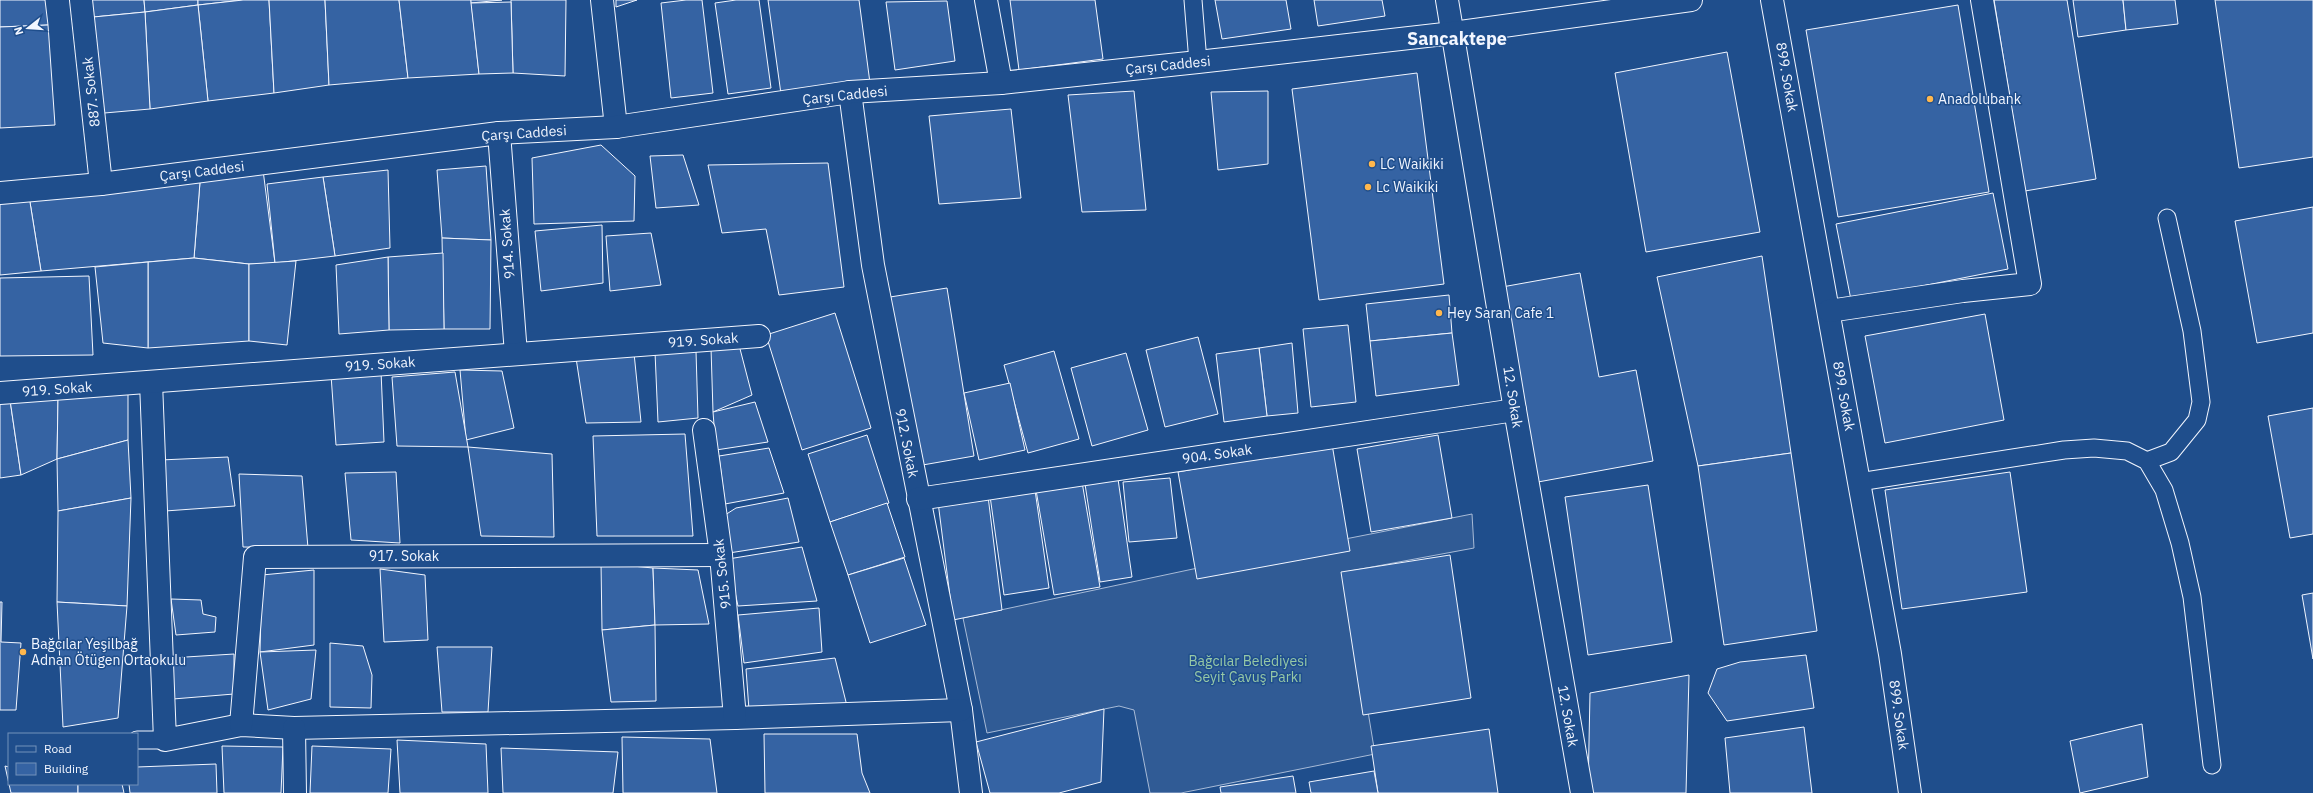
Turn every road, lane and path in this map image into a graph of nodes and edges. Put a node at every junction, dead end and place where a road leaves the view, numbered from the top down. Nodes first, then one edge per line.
1 (80, 0) edge
2 (602, 0) edge
3 (986, 0) edge
4 (1193, 0) edge
5 (1447, 0) edge
6 (1691, 0) edge
7 (1772, 0) edge
8 (1982, 0) edge
9 (1453, 33) junction
10 (1198, 62) junction
11 (1001, 83) junction
12 (850, 92) junction
13 (616, 127) junction
14 (499, 133) junction
15 (101, 184) junction
16 (0, 193) edge
17 (2167, 218) dead end
18 (1829, 311) junction
19 (759, 336) dead end
20 (516, 354) junction
21 (151, 382) junction
22 (0, 393) edge
23 (1515, 410) junction
24 (704, 430) dead end
25 (2147, 461) junction
26 (1859, 482) junction
27 (918, 499) junction
28 (721, 555) junction
29 (961, 710) junction
30 (735, 718) junction
31 (241, 725) junction
32 (294, 728) junction
33 (138, 740) edge
34 (165, 740) junction
35 (2212, 765) dead end
36 (295, 793) edge
37 (971, 793) edge
38 (1582, 793) edge
39 (1910, 793) edge

1 - 15 street, 887. Sokak
2 - 13 street
3 - 11 street
4 - 10 lane
5 - 9 street, 12. Sokak
6 - 9 street, Çarşı Caddesi
7 - 18 street, 899. Sokak
8 - 18 street
9 - 10 street, Çarşı Caddesi
9 - 23 street, 12. Sokak
10 - 11 street, Çarşı Caddesi
11 - 12 street, Çarşı Caddesi
12 - 13 street, Çarşı Caddesi
12 - 27 street, 912. Sokak
13 - 14 street, Çarşı Caddesi
14 - 15 street, Çarşı Caddesi
14 - 20 street, 914. Sokak
15 - 16 street, Çarşı Caddesi
17 - 25 lane
18 - 26 street, 899. Sokak
19 - 20 street, 919. Sokak
20 - 21 street, 919. Sokak
21 - 22 street, 919. Sokak
21 - 34 street
23 - 27 street, 904. Sokak
23 - 38 street, 12. Sokak
24 - 28 street, 915. Sokak
25 - 26 lane
25 - 35 lane
26 - 39 street, 899. Sokak
27 - 29 street, 912. Sokak
28 - 30 street, 915. Sokak
28 - 31 street, 917. Sokak
29 - 30 street
29 - 37 street, 912. Sokak
30 - 32 street
31 - 32 street
31 - 34 street
32 - 36 street
33 - 34 lane

